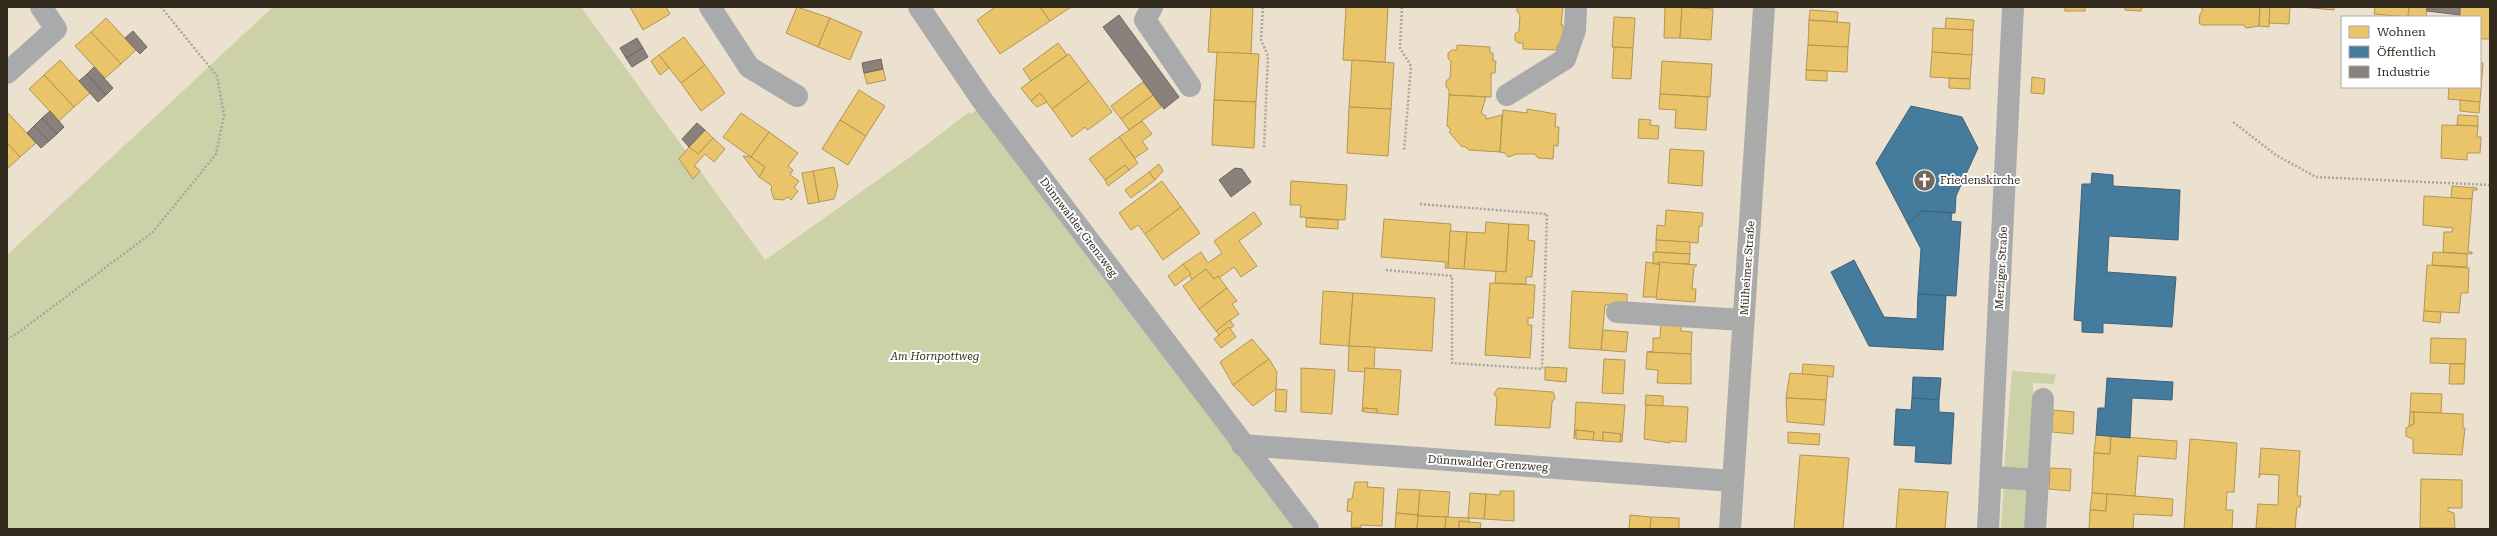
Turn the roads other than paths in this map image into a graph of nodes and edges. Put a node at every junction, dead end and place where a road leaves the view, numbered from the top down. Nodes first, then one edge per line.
1 (41, 7) edge
2 (710, 7) edge
3 (919, 7) edge
4 (1152, 7) edge
5 (1576, 7) edge
6 (1764, 7) edge
7 (2013, 7) edge
8 (7, 73) edge
9 (1190, 86) dead end
10 (1507, 95) dead end
11 (797, 96) dead end
12 (1617, 312) dead end
13 (1743, 320) junction
14 (2043, 399) dead end
15 (1242, 445) junction
16 (1991, 477) junction
17 (2038, 480) junction
18 (1733, 481) junction
19 (1308, 529) edge
20 (1730, 529) edge
21 (1988, 529) edge
22 (2035, 529) edge

1 - 8 street
2 - 11 street
3 - 15 street, Dünnwalder Grenzweg
4 - 9 street
5 - 10 street
6 - 13 main road, Mülheimer Straße
7 - 16 street, Merziger Straße
12 - 13 street
13 - 18 main road, Mülheimer Straße
14 - 17 street
15 - 18 street, Dünnwalder Grenzweg
15 - 19 street, Dünnwalder Grenzweg
16 - 17 street
16 - 21 street, Merziger Straße
17 - 22 street
18 - 20 main road, Mülheimer Straße

